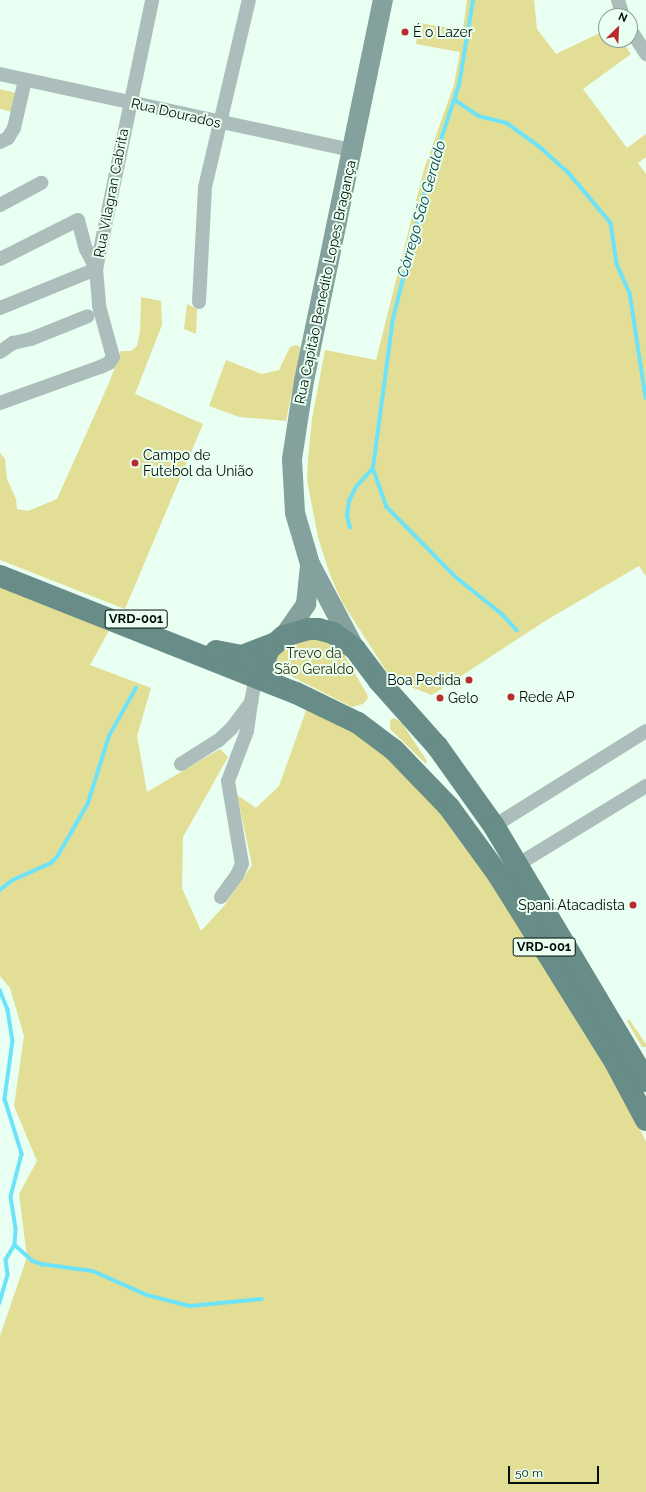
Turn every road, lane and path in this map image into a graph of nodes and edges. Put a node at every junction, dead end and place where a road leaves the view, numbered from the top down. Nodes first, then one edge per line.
1 (152, 0) edge
2 (249, 0) edge
3 (383, 0) edge
4 (638, 42) edge
5 (646, 54) edge
6 (0, 74) edge
7 (25, 80) junction
8 (129, 103) junction
9 (219, 123) junction
10 (4, 140) edge
11 (352, 150) junction
12 (41, 183) dead end
13 (0, 205) edge
14 (0, 259) edge
15 (96, 269) junction
16 (198, 302) dead end
17 (0, 308) edge
18 (88, 316) dead end
19 (0, 352) edge
20 (0, 403) edge
21 (0, 564) edge
22 (310, 564) junction
23 (0, 576) edge
24 (279, 640) junction
25 (355, 649) junction
26 (262, 678) junction
27 (251, 702) junction
28 (646, 731) edge
29 (180, 764) dead end
30 (646, 786) edge
31 (494, 826) junction
32 (517, 865) junction
33 (221, 897) dead end
34 (646, 1081) edge
35 (646, 1120) edge

1 - 8 street, Rua Vilagran Cabrita
2 - 9 street
3 - 11 main road, Rua Capitão Benedito Lopes Bragança
4 - 5 street
6 - 7 street, Rua Dourados
7 - 8 street, Rua Dourados
7 - 10 street
8 - 9 street, Rua Dourados
8 - 15 street, Rua Vilagran Cabrita
9 - 11 street, Rua Dourados
9 - 16 street
11 - 22 main road, Rua Capitão Benedito Lopes Bragança
12 - 13 street
14 - 15 street
15 - 17 street
15 - 20 street
18 - 19 street
21 - 24 main road, VRD-001
22 - 24 main road, Rua Capitão Benedito Lopes Bragança
22 - 25 main road, Rua Capitão Benedito Lopes Bragança
23 - 26 main road
24 - 25 main road, Rua Capitão Benedito Lopes Bragança / VRD-001
24 - 26 main road
25 - 31 main road, Rua Capitão Benedito Lopes Bragança / VRD-001
26 - 27 street
26 - 35 main road, VRD-001
27 - 29 street
27 - 33 street
28 - 31 street
30 - 32 street
31 - 32 main road, Rua Capitão Benedito Lopes Bragança / VRD-001
32 - 34 main road, Rua Capitão Benedito Lopes Bragança / VRD-001

